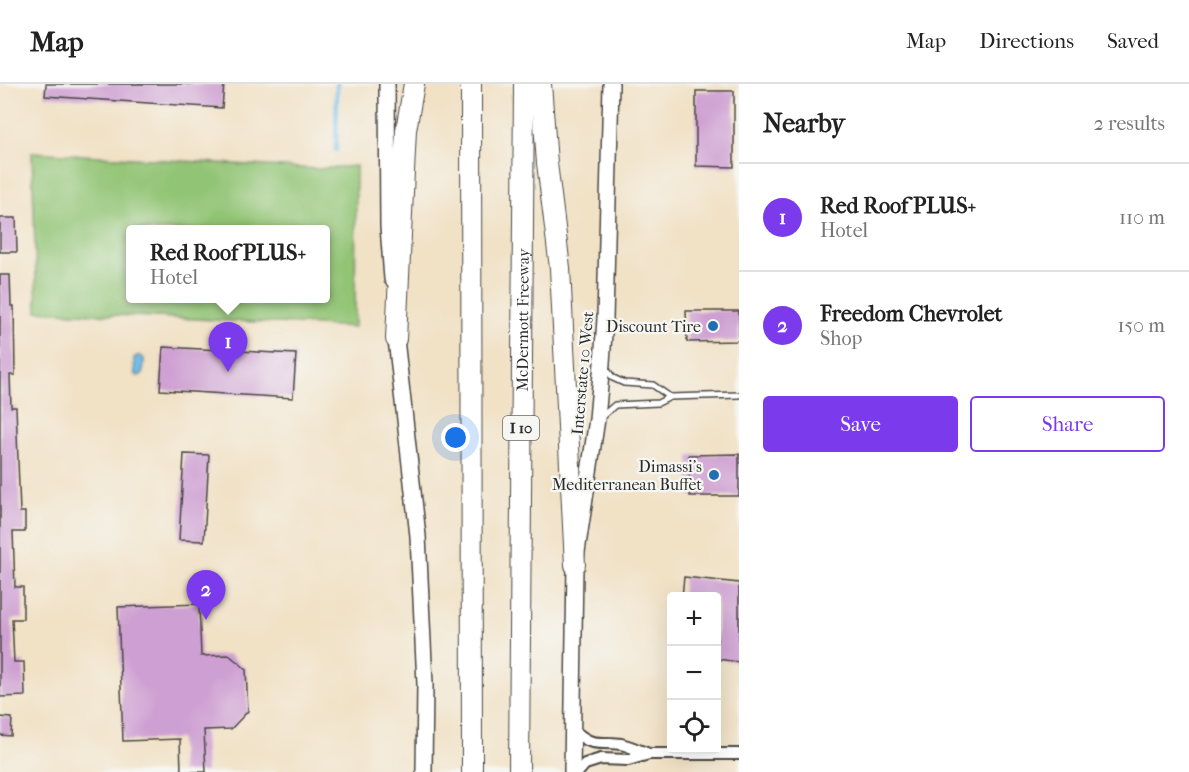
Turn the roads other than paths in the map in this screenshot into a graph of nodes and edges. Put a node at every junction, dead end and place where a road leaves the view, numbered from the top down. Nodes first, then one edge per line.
1 (387, 84) edge
2 (414, 84) edge
3 (471, 84) edge
4 (524, 84) edge
5 (541, 84) edge
6 (612, 87) edge
7 (396, 339) junction
8 (602, 363) junction
9 (739, 395) edge
10 (670, 396) junction
11 (597, 419) junction
12 (575, 565) junction
13 (572, 729) junction
14 (649, 754) junction
15 (739, 754) edge
16 (424, 772) edge
17 (472, 772) edge
18 (519, 772) edge
19 (572, 772) edge
20 (579, 772) edge

1 - 7 main road
2 - 7 highway
3 - 17 highway
4 - 18 highway, McDermott Freeway / I 10
5 - 12 highway
6 - 8 main road, Interstate 10 West
7 - 16 main road
8 - 10 lane
8 - 11 main road, Interstate 10 West
9 - 10 lane
10 - 11 lane
11 - 12 main road, Interstate 10 West
12 - 13 main road, Interstate 10 West
13 - 14 street
13 - 19 main road, Interstate 10 West
14 - 15 street
14 - 20 street

